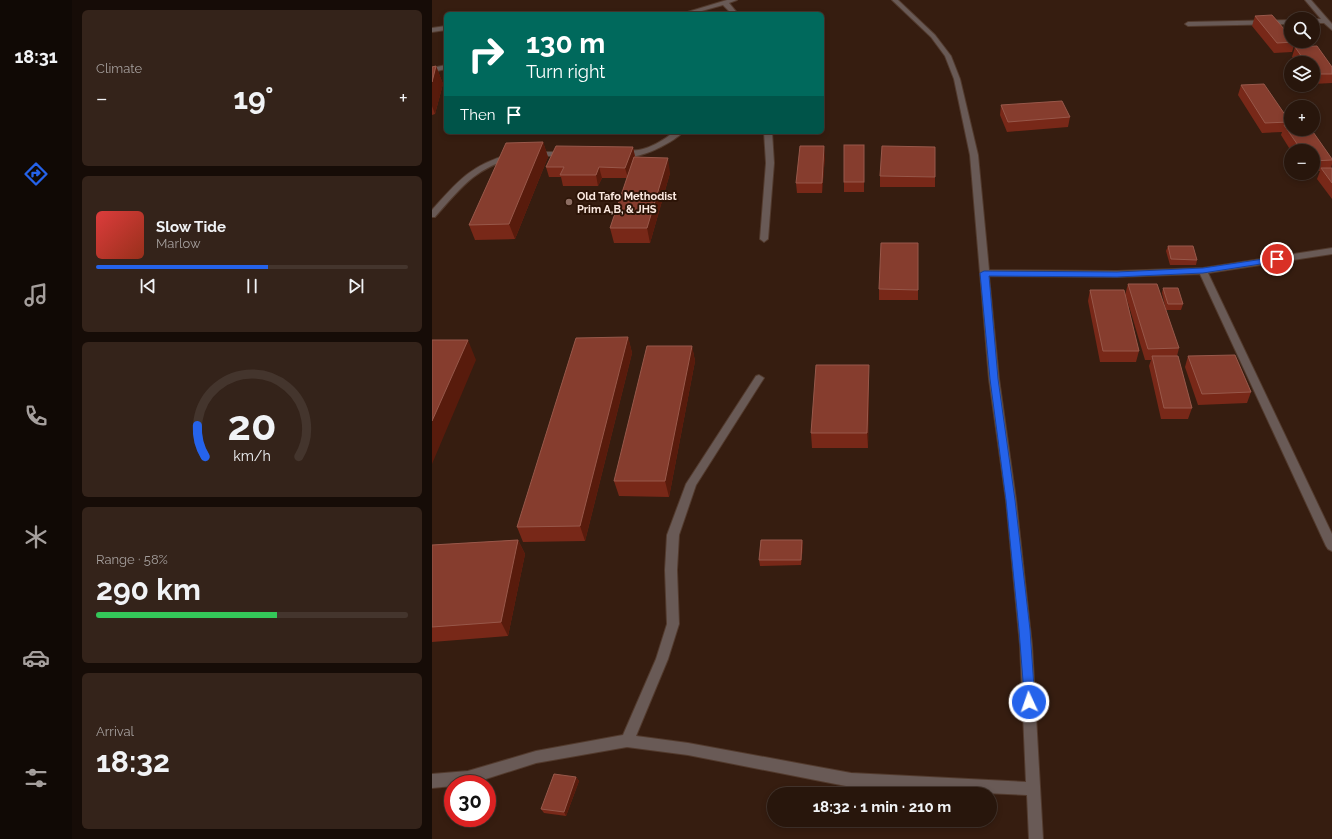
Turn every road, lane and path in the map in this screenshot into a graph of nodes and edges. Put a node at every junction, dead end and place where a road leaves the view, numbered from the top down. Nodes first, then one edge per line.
1 (734, 0) edge
2 (895, 0) edge
3 (1308, 0) edge
4 (725, 3) junction
5 (691, 12) edge
6 (733, 12) edge
7 (1320, 21) edge
8 (1326, 21) junction
9 (1284, 22) edge
10 (1188, 24) dead end
11 (444, 28) edge
12 (1332, 28) edge
13 (432, 30) edge
14 (444, 67) edge
15 (432, 70) edge
16 (676, 134) edge
17 (768, 134) edge
18 (574, 154) edge
19 (613, 154) edge
20 (432, 215) edge
21 (764, 239) dead end
22 (1332, 252) edge
23 (1203, 271) junction
24 (984, 273) junction
25 (759, 378) dead end
26 (1332, 546) edge
27 (627, 741) junction
28 (432, 782) edge
29 (1034, 789) junction
30 (1036, 839) edge

1 - 4 street
2 - 24 street
3 - 8 street
4 - 5 street
4 - 6 street
7 - 8 street
8 - 12 street
9 - 10 street
11 - 13 street
14 - 15 street
16 - 19 street
17 - 21 street
18 - 20 street
22 - 23 street
23 - 24 street
23 - 26 street
24 - 29 street
25 - 27 street
27 - 28 street
27 - 29 street
29 - 30 street

